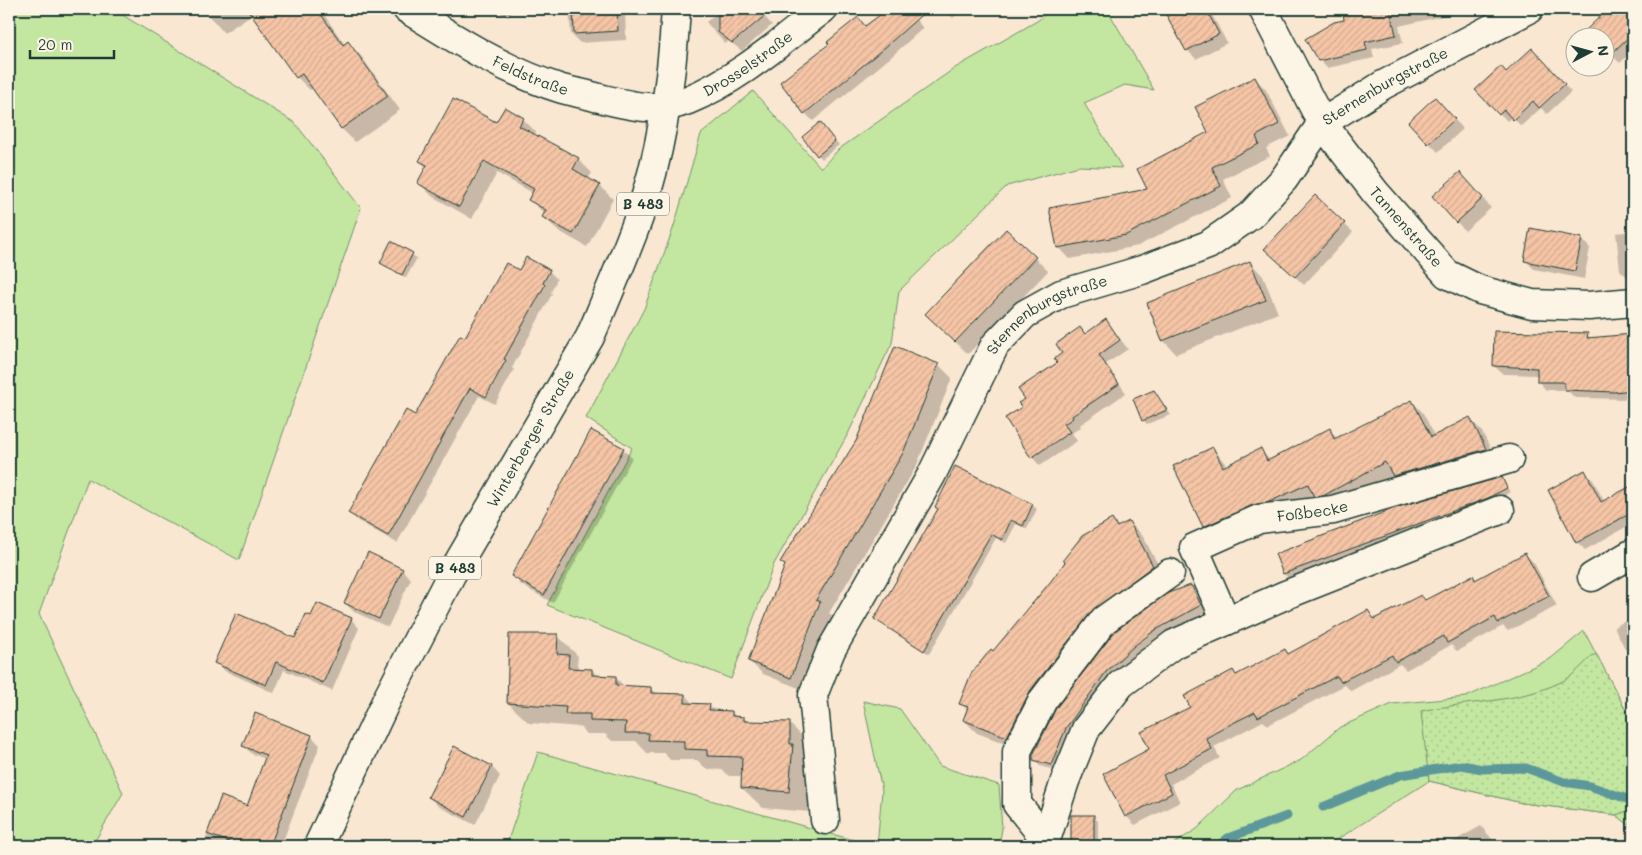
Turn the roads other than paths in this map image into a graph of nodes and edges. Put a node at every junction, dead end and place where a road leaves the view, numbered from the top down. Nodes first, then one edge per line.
1 (407, 9) edge
2 (676, 9) edge
3 (823, 9) edge
4 (1263, 9) edge
5 (1529, 9) edge
6 (666, 106) junction
7 (1322, 123) junction
8 (1633, 302) edge
9 (1509, 459) dead end
10 (1500, 510) dead end
11 (1633, 553) edge
12 (1170, 573) dead end
13 (1592, 577) dead end
14 (1226, 621) junction
15 (825, 820) dead end
16 (1046, 843) edge
17 (318, 846) edge

1 - 6 street, Feldstraße
2 - 6 street, Winterberger Straße / B 483
3 - 6 street, Drosselstraße
4 - 7 street, Tannenstraße
5 - 7 street, Sternenburgstraße
6 - 17 street, Winterberger Straße / B 483
7 - 8 street, Tannenstraße
7 - 15 street, Sternenburgstraße
9 - 14 street, Foßbecke
10 - 14 street
11 - 13 street
12 - 16 street
14 - 16 street

